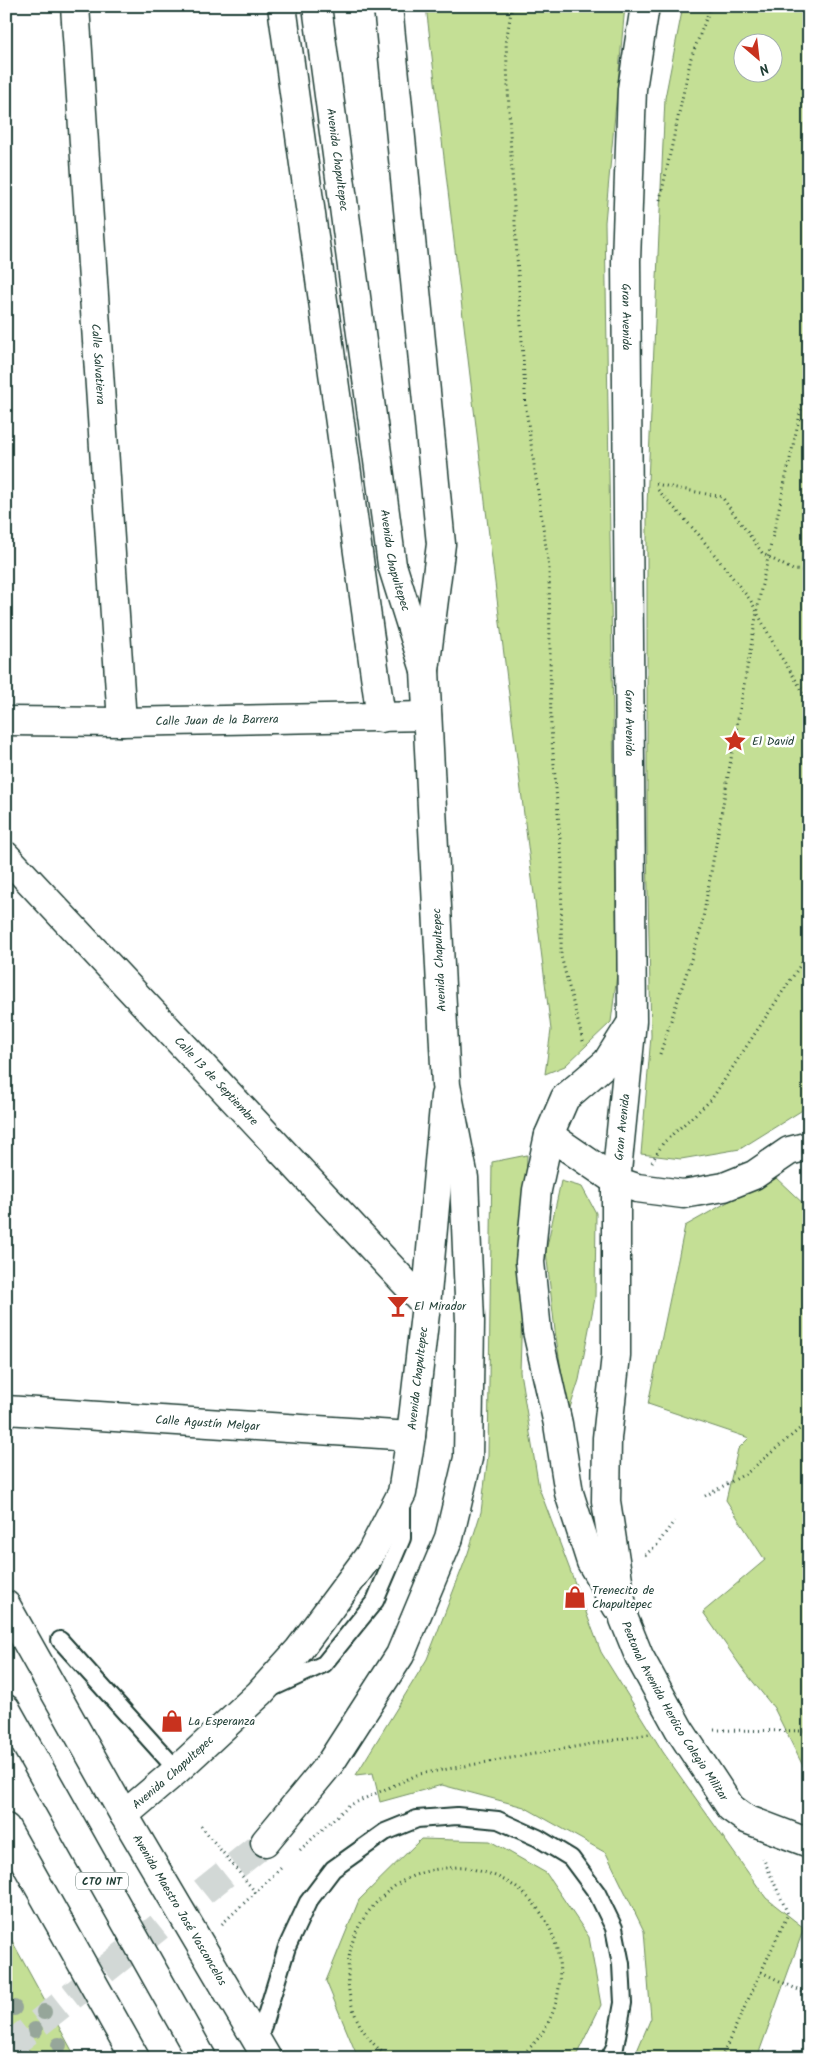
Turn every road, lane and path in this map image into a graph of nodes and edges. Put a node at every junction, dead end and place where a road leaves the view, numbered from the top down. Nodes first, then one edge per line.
1 (75, 6) edge
2 (282, 6) edge
3 (317, 6) edge
4 (388, 6) edge
5 (512, 6) edge
6 (645, 6) edge
7 (711, 6) edge
8 (658, 209) dead end
9 (809, 374) edge
10 (768, 557) junction
11 (809, 570) edge
12 (757, 611) junction
13 (425, 670) junction
14 (809, 701) edge
15 (427, 716) junction
16 (381, 718) junction
17 (6, 721) edge
18 (122, 722) junction
19 (6, 856) edge
20 (809, 942) edge
21 (632, 1021) junction
22 (659, 1058) dead end
23 (592, 1076) junction
24 (446, 1085) junction
25 (549, 1135) junction
26 (809, 1146) edge
27 (627, 1184) junction
28 (426, 1305) junction
29 (6, 1410) edge
30 (809, 1421) edge
31 (411, 1436) junction
32 (607, 1438) joint
33 (705, 1496) dead end
34 (674, 1521) dead end
35 (618, 1579) junction
36 (6, 1605) edge
37 (624, 1619) junction
38 (60, 1640) dead end
39 (6, 1709) edge
40 (679, 1729) junction
41 (809, 1731) edge
42 (177, 1770) junction
43 (124, 1815) junction
44 (746, 1819) junction
45 (201, 1826) dead end
46 (6, 1828) edge
47 (265, 1842) tunnel mouth
48 (809, 1843) edge
49 (256, 1893) dead end
50 (761, 1972) junction
51 (809, 1995) edge
52 (113, 2019) junction
53 (263, 2050) edge
54 (112, 2058) edge
55 (135, 2058) edge
56 (202, 2058) edge
57 (389, 2058) edge
58 (518, 2058) edge
59 (609, 2058) edge
60 (722, 2058) edge

1 - 18 main road, Calle Salvatierra
2 - 16 main road
3 - 13 main road, Avenida Chapultepec
4 - 13 main road
5 - 23 path
6 - 21 main road, Gran Avenida
7 - 8 path
9 - 10 path
10 - 11 path
10 - 12 path
10 - 12 path
12 - 14 path
12 - 22 path
13 - 15 main road, Avenida Chapultepec
15 - 16 main road, Calle Juan de la Barrera
15 - 24 main road, Avenida Chapultepec
16 - 18 main road, Calle Juan de la Barrera
17 - 18 main road, Calle Juan de la Barrera
19 - 28 main road, Calle 13 de Septiembre
20 - 27 path
21 - 23 main road
21 - 27 main road, Gran Avenida
23 - 25 main road
24 - 28 main road, Avenida Chapultepec
24 - 47 main road
25 - 27 main road
25 - 37 main road
26 - 27 main road
27 - 32 main road, Gran Avenida
28 - 31 main road, Avenida Chapultepec
29 - 31 main road, Calle Agustín Melgar
30 - 33 path
31 - 42 main road, Avenida Chapultepec
32 - 35 main road, Peatonal Avenida Heróico Colegio Militar
34 - 35 path
35 - 37 main road, Peatonal Avenida Heróico Colegio Militar
36 - 43 main road, Avenida Maestro José Vasconcelos
37 - 40 main road, Peatonal Avenida Heróico Colegio Militar
38 - 42 lane
39 - 56 main road, CTO INT
40 - 41 path
40 - 44 main road, Peatonal Avenida Heróico Colegio Militar
42 - 43 main road, Avenida Chapultepec
43 - 53 main road, Avenida Maestro José Vasconcelos
44 - 48 main road, Peatonal Avenida Heróico Colegio Militar
44 - 50 path
45 - 49 path
46 - 52 main road
50 - 51 path
50 - 60 path
52 - 54 main road
52 - 55 main road
53 - 59 lane
57 - 58 path

